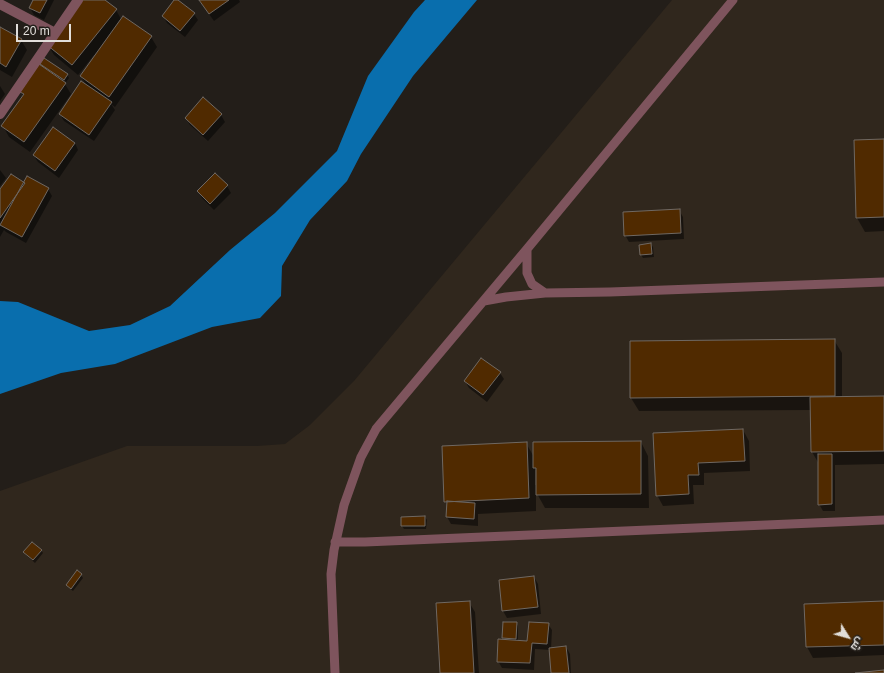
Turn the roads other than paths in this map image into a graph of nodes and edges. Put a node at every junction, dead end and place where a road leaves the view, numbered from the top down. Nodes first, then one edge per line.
1 (78, 0) edge
2 (733, 0) edge
3 (0, 4) edge
4 (55, 33) junction
5 (0, 114) edge
6 (527, 249) junction
7 (884, 282) edge
8 (545, 293) junction
9 (484, 301) junction
10 (884, 520) edge
11 (335, 542) junction
12 (335, 673) edge

1 - 4 street
2 - 6 lane
3 - 4 street
4 - 5 street
6 - 8 lane
6 - 9 lane
7 - 8 lane
8 - 9 lane
9 - 11 lane
10 - 11 lane
11 - 12 lane

